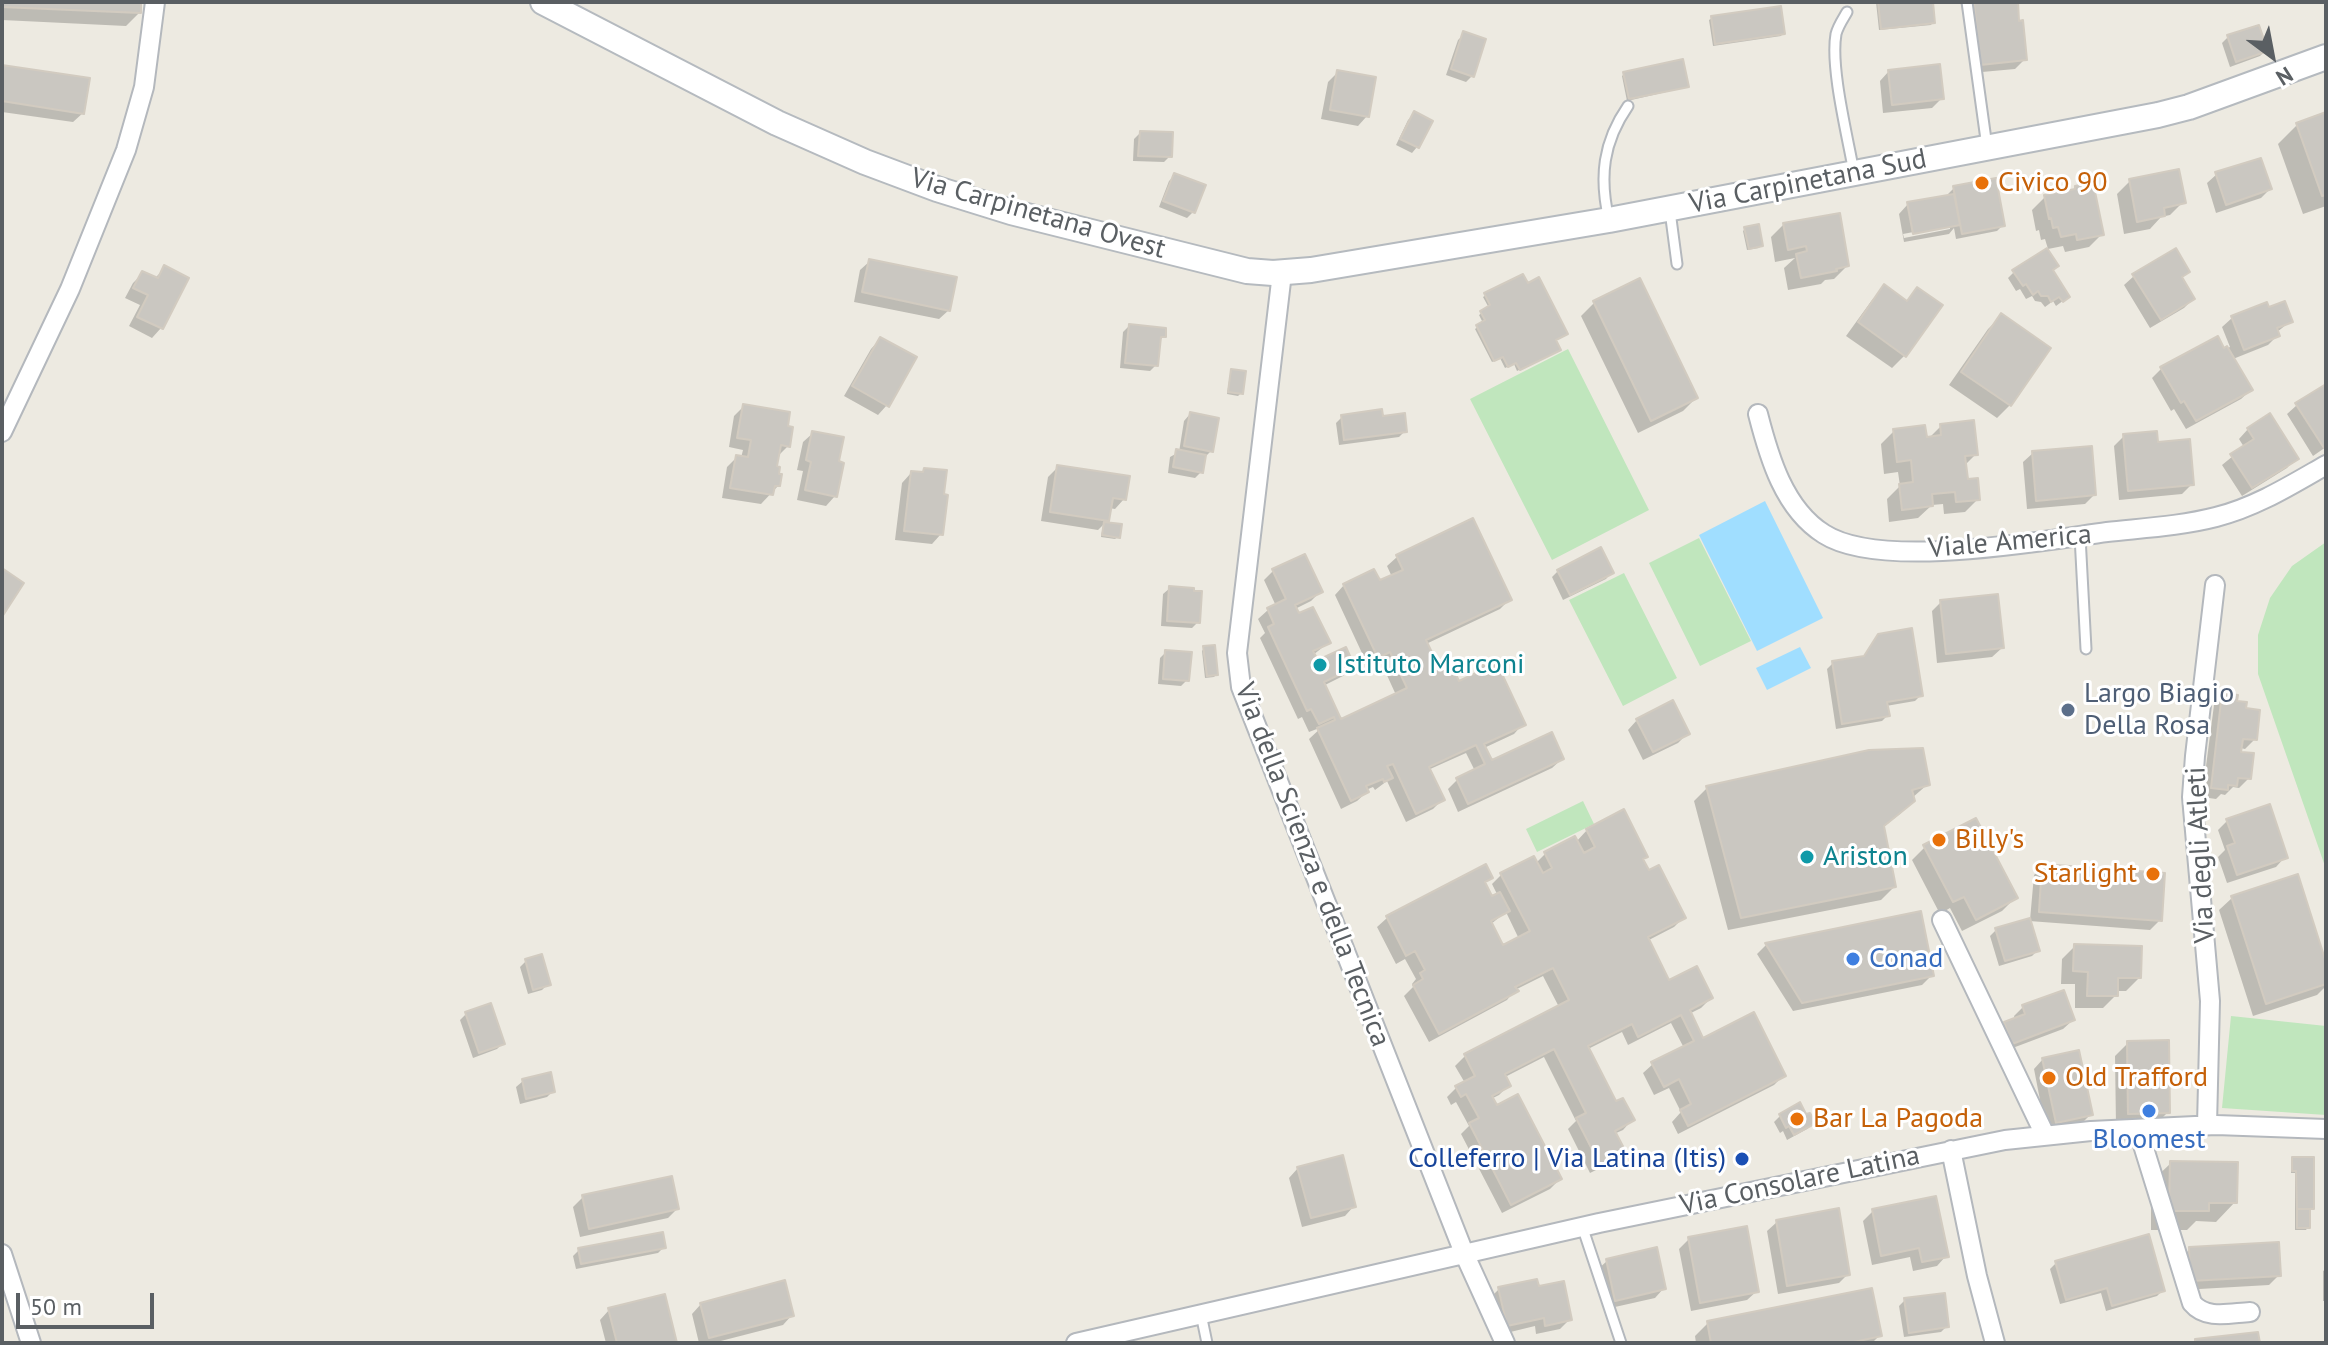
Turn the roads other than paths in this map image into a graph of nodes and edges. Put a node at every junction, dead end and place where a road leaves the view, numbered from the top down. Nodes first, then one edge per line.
1 (155, 2) edge
2 (543, 2) edge
3 (1967, 2) edge
4 (1847, 12) dead end
5 (2326, 57) edge
6 (1628, 106) dead end
7 (1987, 147) junction
8 (1854, 173) junction
9 (1669, 208) junction
10 (1609, 220) junction
11 (1677, 264) dead end
12 (1282, 273) junction
13 (1758, 414) dead end
14 (2, 432) edge
15 (2326, 465) edge
16 (2080, 536) junction
17 (2215, 585) dead end
18 (2086, 649) dead end
19 (1942, 920) dead end
20 (2207, 1125) junction
21 (2138, 1129) junction
22 (2326, 1129) edge
23 (2045, 1135) junction
24 (1951, 1150) junction
25 (1590, 1224) junction
26 (1464, 1253) junction
27 (2, 1254) edge
28 (2250, 1312) dead end
29 (1201, 1314) junction
30 (31, 1343) edge
31 (1076, 1343) edge
32 (1207, 1343) edge
33 (1505, 1343) edge
34 (1621, 1343) edge
35 (1995, 1343) edge

1 - 14 street
2 - 12 main road, Via Carpinetana Ovest
3 - 7 lane
4 - 8 lane
5 - 7 main road, Via Carpinetana Sud
6 - 10 lane
7 - 8 main road, Via Carpinetana Sud
8 - 9 main road, Via Carpinetana Sud
9 - 10 main road, Via Carpinetana Sud
9 - 11 lane
10 - 12 main road, Via Carpinetana Sud
12 - 26 street, Via della Scienza e della Tecnica
13 - 16 street, Viale America
15 - 16 street, Viale America
16 - 18 lane
17 - 20 street, Via degli Atleti
19 - 23 street
20 - 21 street, Via Consolare Latina
20 - 22 street, Via Consolare Latina
21 - 23 street, Via Consolare Latina
21 - 28 street
23 - 24 street, Via Consolare Latina
24 - 25 street, Via Consolare Latina
24 - 35 street
25 - 26 street, Via Consolare Latina
25 - 34 lane
26 - 29 street, Via Consolare Latina
26 - 33 street
27 - 30 street
29 - 31 street, Via Consolare Latina
29 - 32 lane

